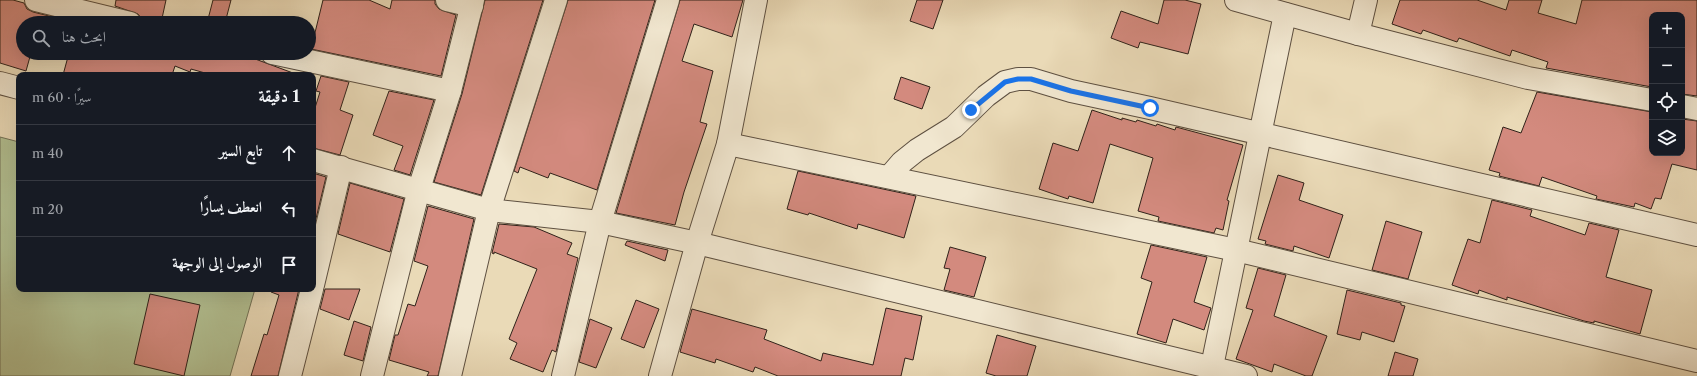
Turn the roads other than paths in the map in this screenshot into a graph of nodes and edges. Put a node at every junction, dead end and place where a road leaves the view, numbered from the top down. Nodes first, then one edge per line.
1 (36, 0) edge
2 (447, 0) edge
3 (556, 0) edge
4 (668, 0) edge
5 (756, 0) edge
6 (1236, 0) edge
7 (1366, 0) edge
8 (472, 3) edge
9 (1285, 14) junction
10 (101, 16) edge
11 (1358, 34) junction
12 (305, 60) edge
13 (0, 83) edge
14 (16, 87) edge
15 (450, 91) junction
16 (1649, 99) edge
17 (1685, 107) edge
18 (1697, 110) edge
19 (1260, 135) junction
20 (728, 144) junction
21 (316, 161) edge
22 (341, 167) junction
23 (889, 177) junction
24 (419, 189) junction
25 (489, 210) junction
26 (600, 222) junction
27 (1697, 235) edge
28 (697, 243) junction
29 (1236, 250) junction
30 (316, 272) edge
31 (311, 292) edge
32 (1697, 361) edge
33 (1211, 372) edge
34 (290, 376) edge
35 (372, 376) edge
36 (450, 376) edge
37 (563, 376) edge
38 (661, 376) edge
39 (1246, 376) edge

1 - 10 street
2 - 8 street
3 - 25 street
4 - 26 street
5 - 20 street
6 - 9 street
7 - 11 street
8 - 15 street
9 - 11 street
9 - 19 street
11 - 16 street
12 - 15 street
13 - 14 street
15 - 24 street
17 - 18 street
19 - 23 street
19 - 27 street
19 - 29 street
20 - 23 street
20 - 28 street
21 - 22 street
22 - 24 street
22 - 30 street
23 - 29 street
24 - 25 street
24 - 35 street
25 - 26 street
25 - 36 street
26 - 28 street
26 - 37 street
28 - 33 street
28 - 38 street
29 - 32 street
29 - 33 street
31 - 34 street
33 - 39 street

